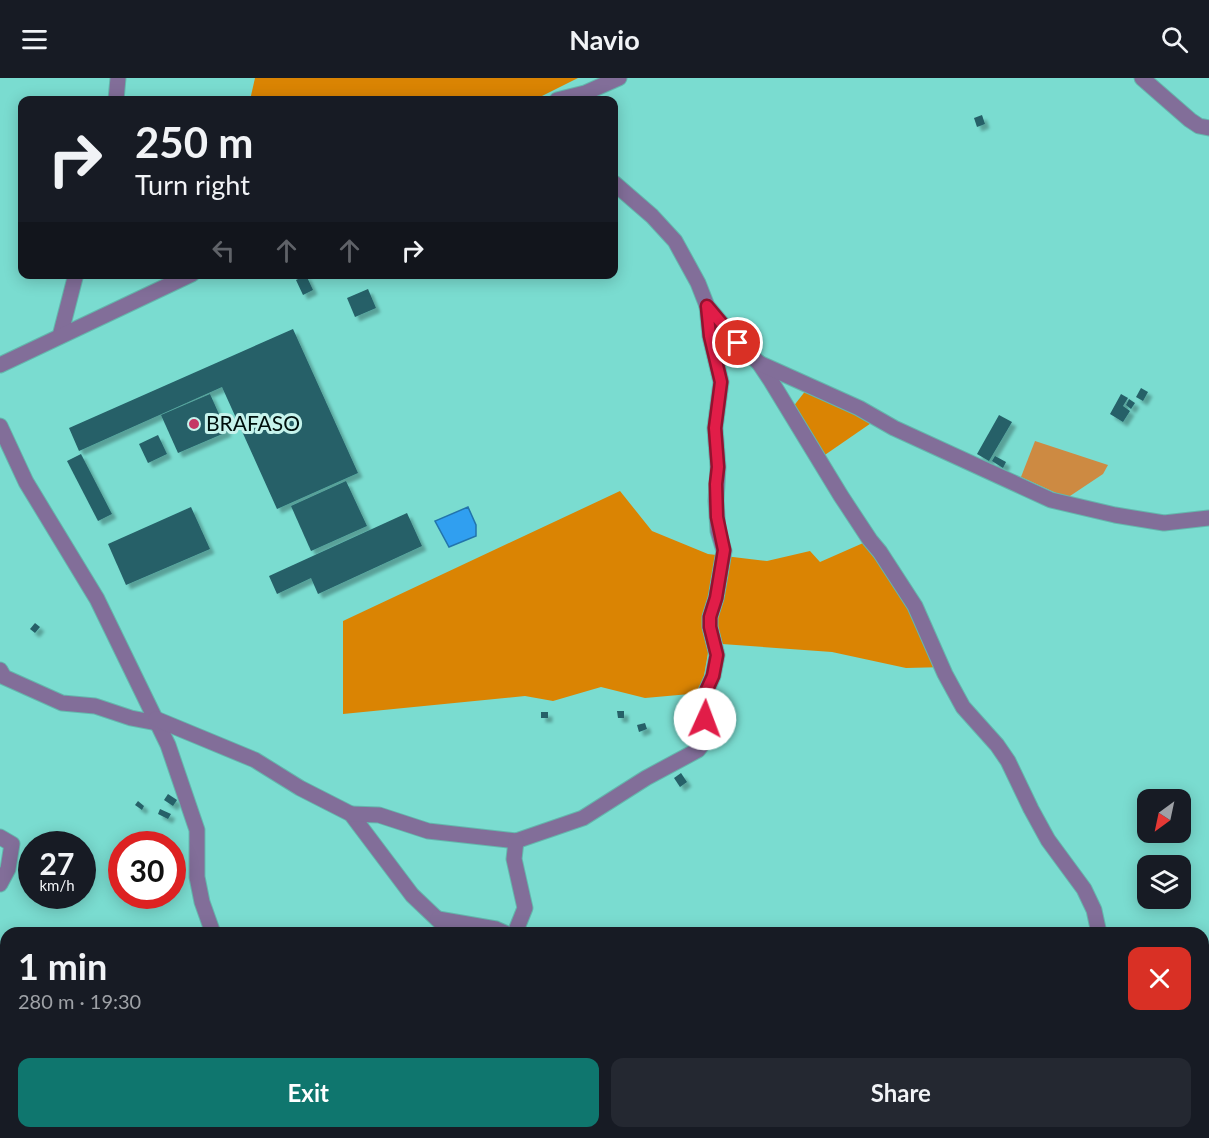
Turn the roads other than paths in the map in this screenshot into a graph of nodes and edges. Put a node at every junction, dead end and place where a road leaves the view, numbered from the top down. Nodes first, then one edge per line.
1 (118, 78) edge
2 (580, 78) edge
3 (619, 78) edge
4 (1142, 78) edge
5 (585, 93) junction
6 (116, 96) edge
7 (573, 96) edge
8 (1209, 128) edge
9 (618, 186) edge
10 (75, 279) edge
11 (181, 279) edge
12 (707, 306) junction
13 (60, 336) junction
14 (759, 363) junction
15 (0, 365) edge
16 (0, 426) edge
17 (1209, 518) edge
18 (0, 670) edge
19 (156, 721) junction
20 (351, 814) junction
21 (0, 837) edge
22 (516, 841) junction
23 (0, 884) edge
24 (438, 919) junction
25 (211, 927) edge
26 (446, 927) edge
27 (484, 927) edge
28 (517, 927) edge
29 (1098, 927) edge

1 - 6 street
2 - 5 street
3 - 5 street
4 - 8 street
5 - 7 street
9 - 12 street
10 - 13 street
11 - 13 street
12 - 14 street
12 - 22 street
13 - 15 street
14 - 17 street
14 - 29 street
16 - 19 street
18 - 19 street
19 - 20 street
19 - 25 street
20 - 22 street
20 - 24 street
21 - 23 street
22 - 28 street
24 - 26 street
24 - 27 street

